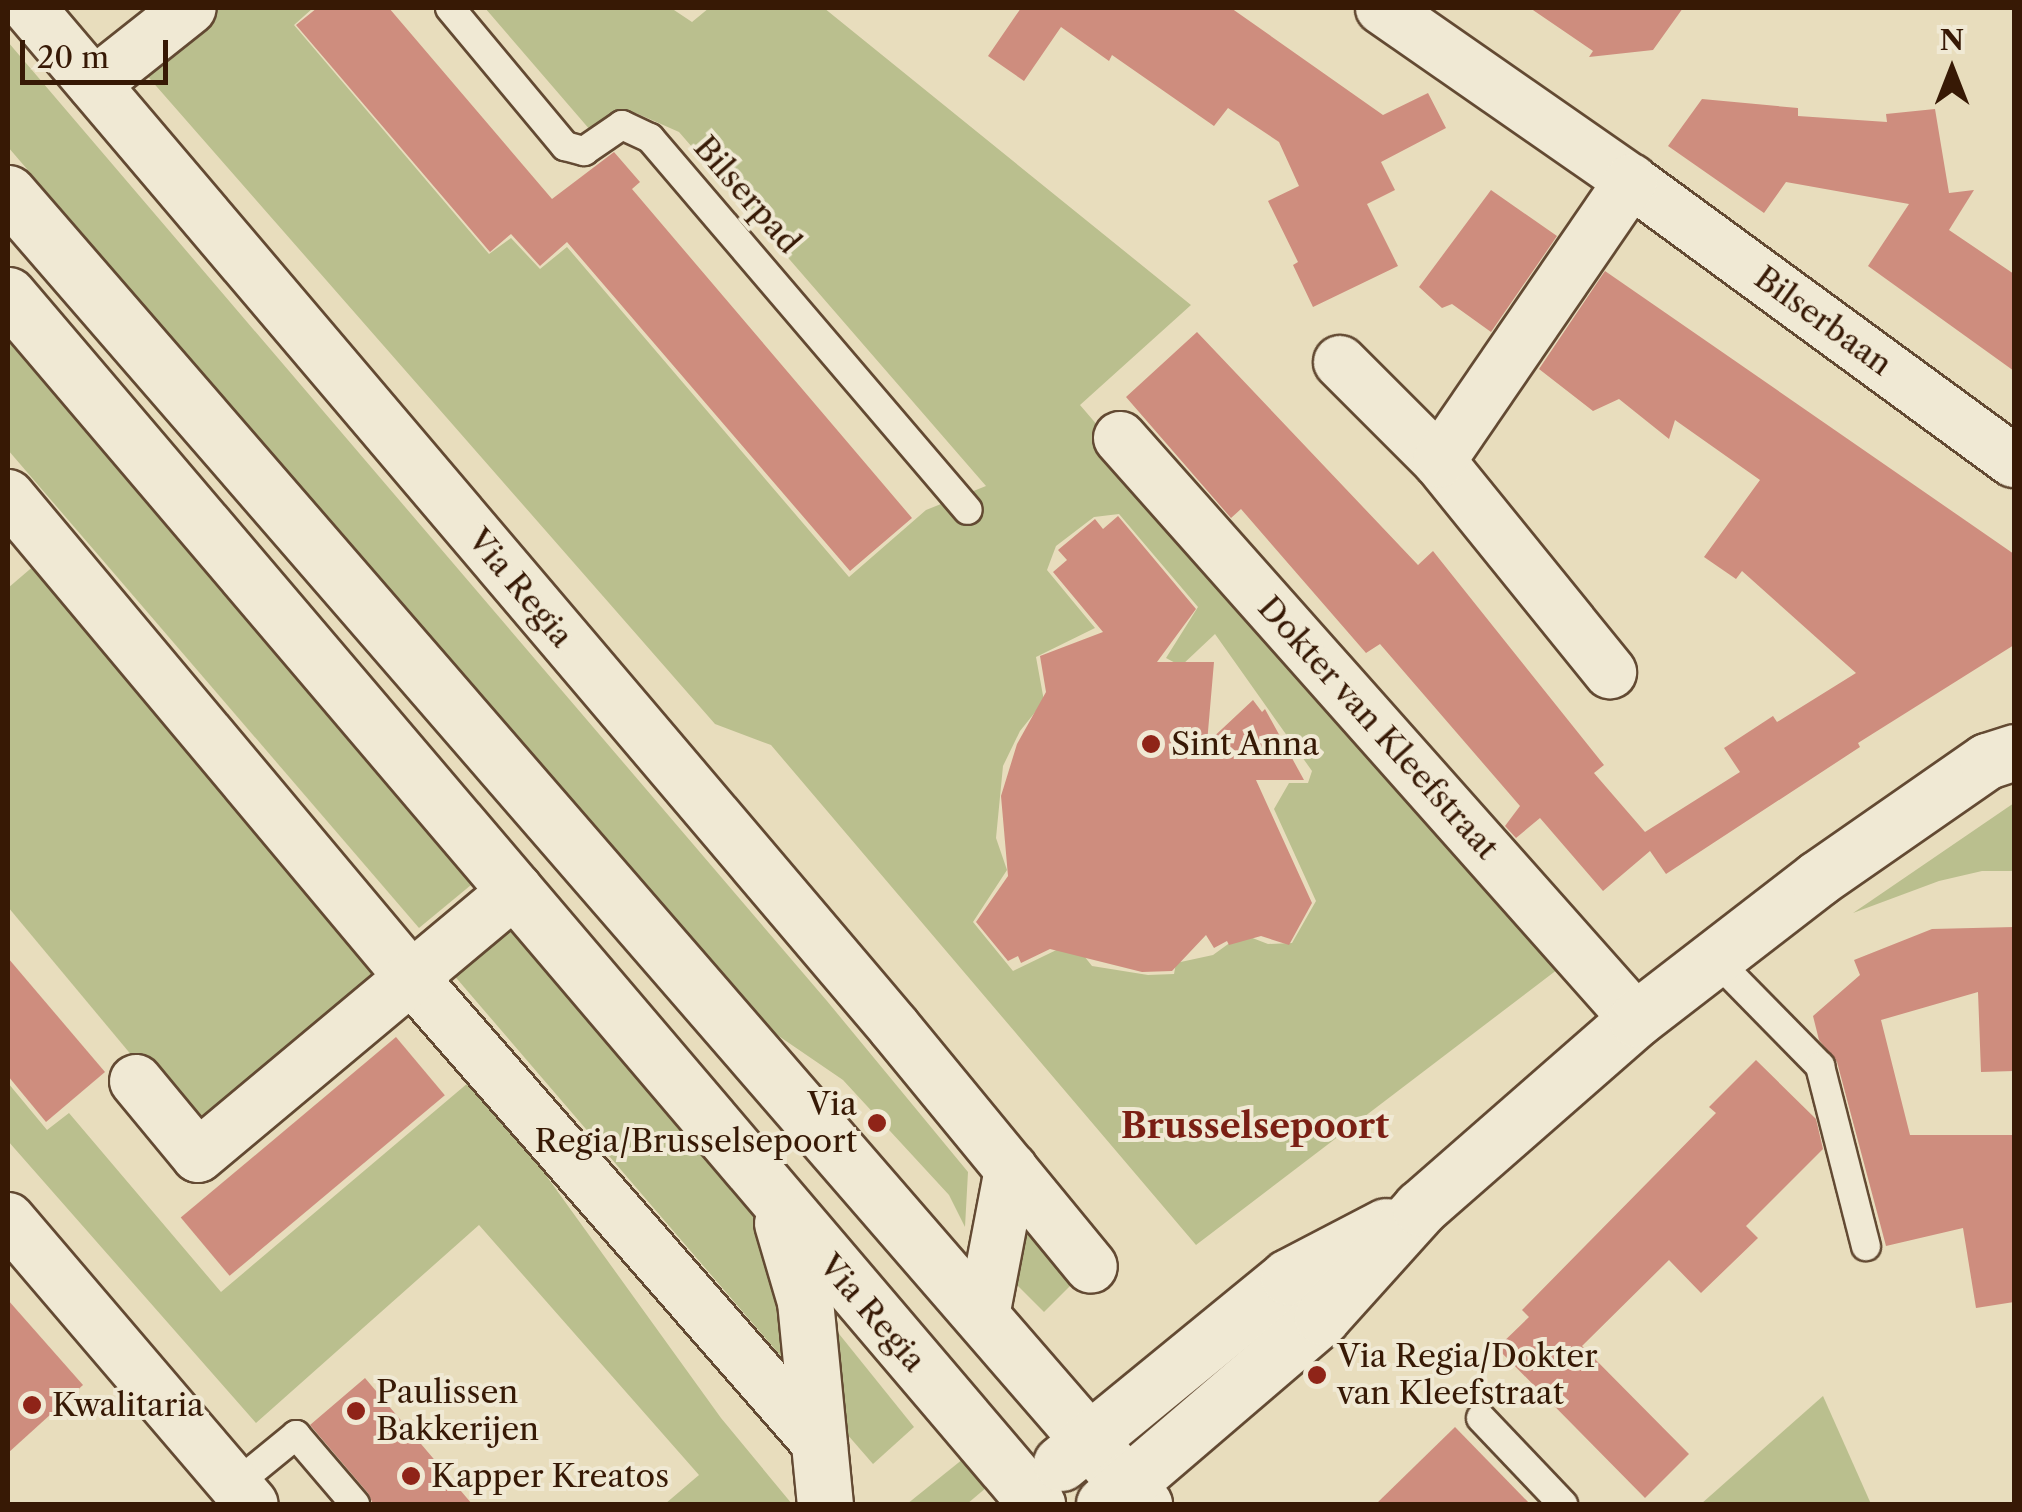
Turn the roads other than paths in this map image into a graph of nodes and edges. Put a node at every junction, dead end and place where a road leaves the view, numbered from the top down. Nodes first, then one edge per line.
1 (29, 8) edge
2 (190, 8) edge
3 (450, 8) edge
4 (1382, 8) edge
5 (94, 84) junction
6 (1631, 180) junction
7 (8, 193) edge
8 (8, 296) edge
9 (1340, 362) dead end
10 (1120, 438) dead end
11 (1439, 461) junction
12 (2014, 461) edge
13 (8, 496) edge
14 (968, 510) dead end
15 (1610, 672) dead end
16 (2005, 745) edge
17 (516, 890) junction
18 (1713, 957) junction
19 (412, 977) junction
20 (1636, 1019) junction
21 (136, 1081) dead end
22 (1012, 1169) junction
23 (773, 1196) junction
24 (1420, 1208) junction
25 (8, 1219) edge
26 (1866, 1246) dead end
27 (1091, 1267) dead end
28 (983, 1316) junction
29 (1481, 1418) dead end
30 (1088, 1442) junction
31 (820, 1446) junction
32 (243, 1495) edge
33 (1125, 1498) edge
34 (1023, 1500) edge
35 (355, 1504) edge
36 (825, 1504) edge
37 (1564, 1504) edge

1 - 5 street, Via Regia
2 - 5 street
3 - 14 lane, Bilserpad
4 - 6 street, Bilserbaan
5 - 22 street, Via Regia
6 - 11 street
6 - 12 street, Bilserbaan
7 - 28 main road
8 - 17 main road, Via Regia
9 - 11 street
10 - 20 street, Dokter van Kleefstraat
11 - 15 street
13 - 19 street
16 - 18 main road
17 - 19 street
17 - 23 main road, Via Regia
18 - 20 main road
18 - 26 lane
19 - 21 street
19 - 31 street
20 - 24 main road
22 - 27 street, Via Regia
22 - 28 street
23 - 31 main road
23 - 34 main road, Via Regia
24 - 30 main road
24 - 33 main road
25 - 32 street
28 - 30 main road
29 - 37 lane
30 - 33 main road
30 - 34 main road
31 - 36 main road
32 - 35 lane

